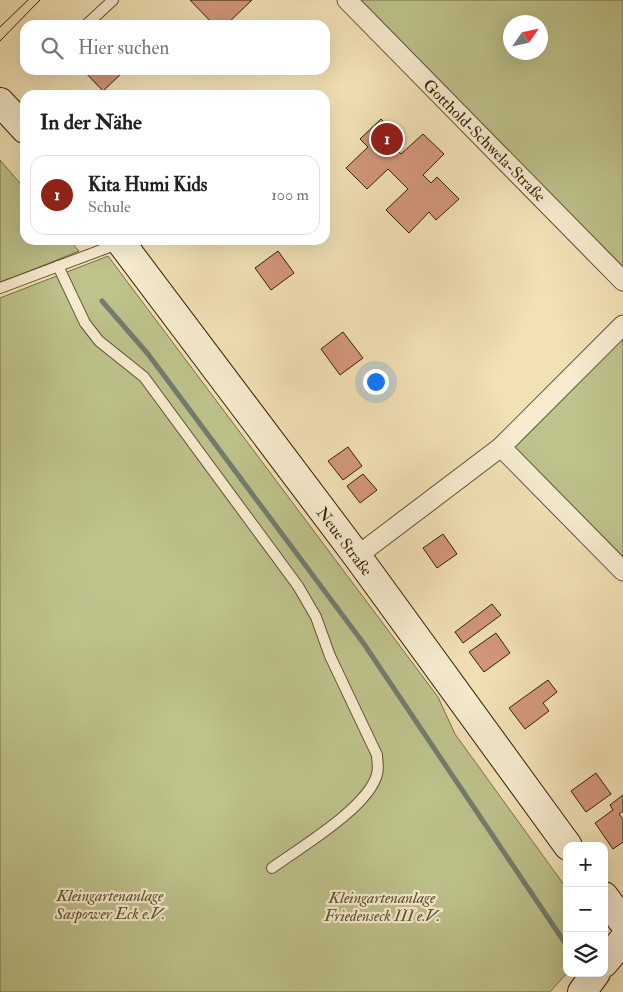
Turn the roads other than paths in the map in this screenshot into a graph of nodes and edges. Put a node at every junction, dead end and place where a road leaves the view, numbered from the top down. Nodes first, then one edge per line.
1 (113, 0) edge
2 (347, 0) edge
3 (91, 20) edge
4 (0, 102) edge
5 (20, 124) edge
6 (112, 245) edge
7 (125, 245) edge
8 (58, 266) junction
9 (623, 280) edge
10 (0, 288) edge
11 (623, 325) edge
12 (501, 446) junction
13 (357, 556) junction
14 (623, 571) edge
15 (565, 842) edge
16 (272, 868) dead end
17 (608, 901) edge
18 (623, 922) edge
19 (623, 940) edge
20 (608, 958) edge
21 (593, 977) edge
22 (582, 992) edge

1 - 3 lane
2 - 9 street, Gotthold-Schwela-Straße
4 - 5 street
6 - 8 lane
7 - 13 street, Neue Straße
8 - 10 lane
8 - 16 lane
11 - 12 street
12 - 13 street
12 - 14 street
13 - 15 street, Neue Straße
17 - 18 street
19 - 20 street
21 - 22 street

